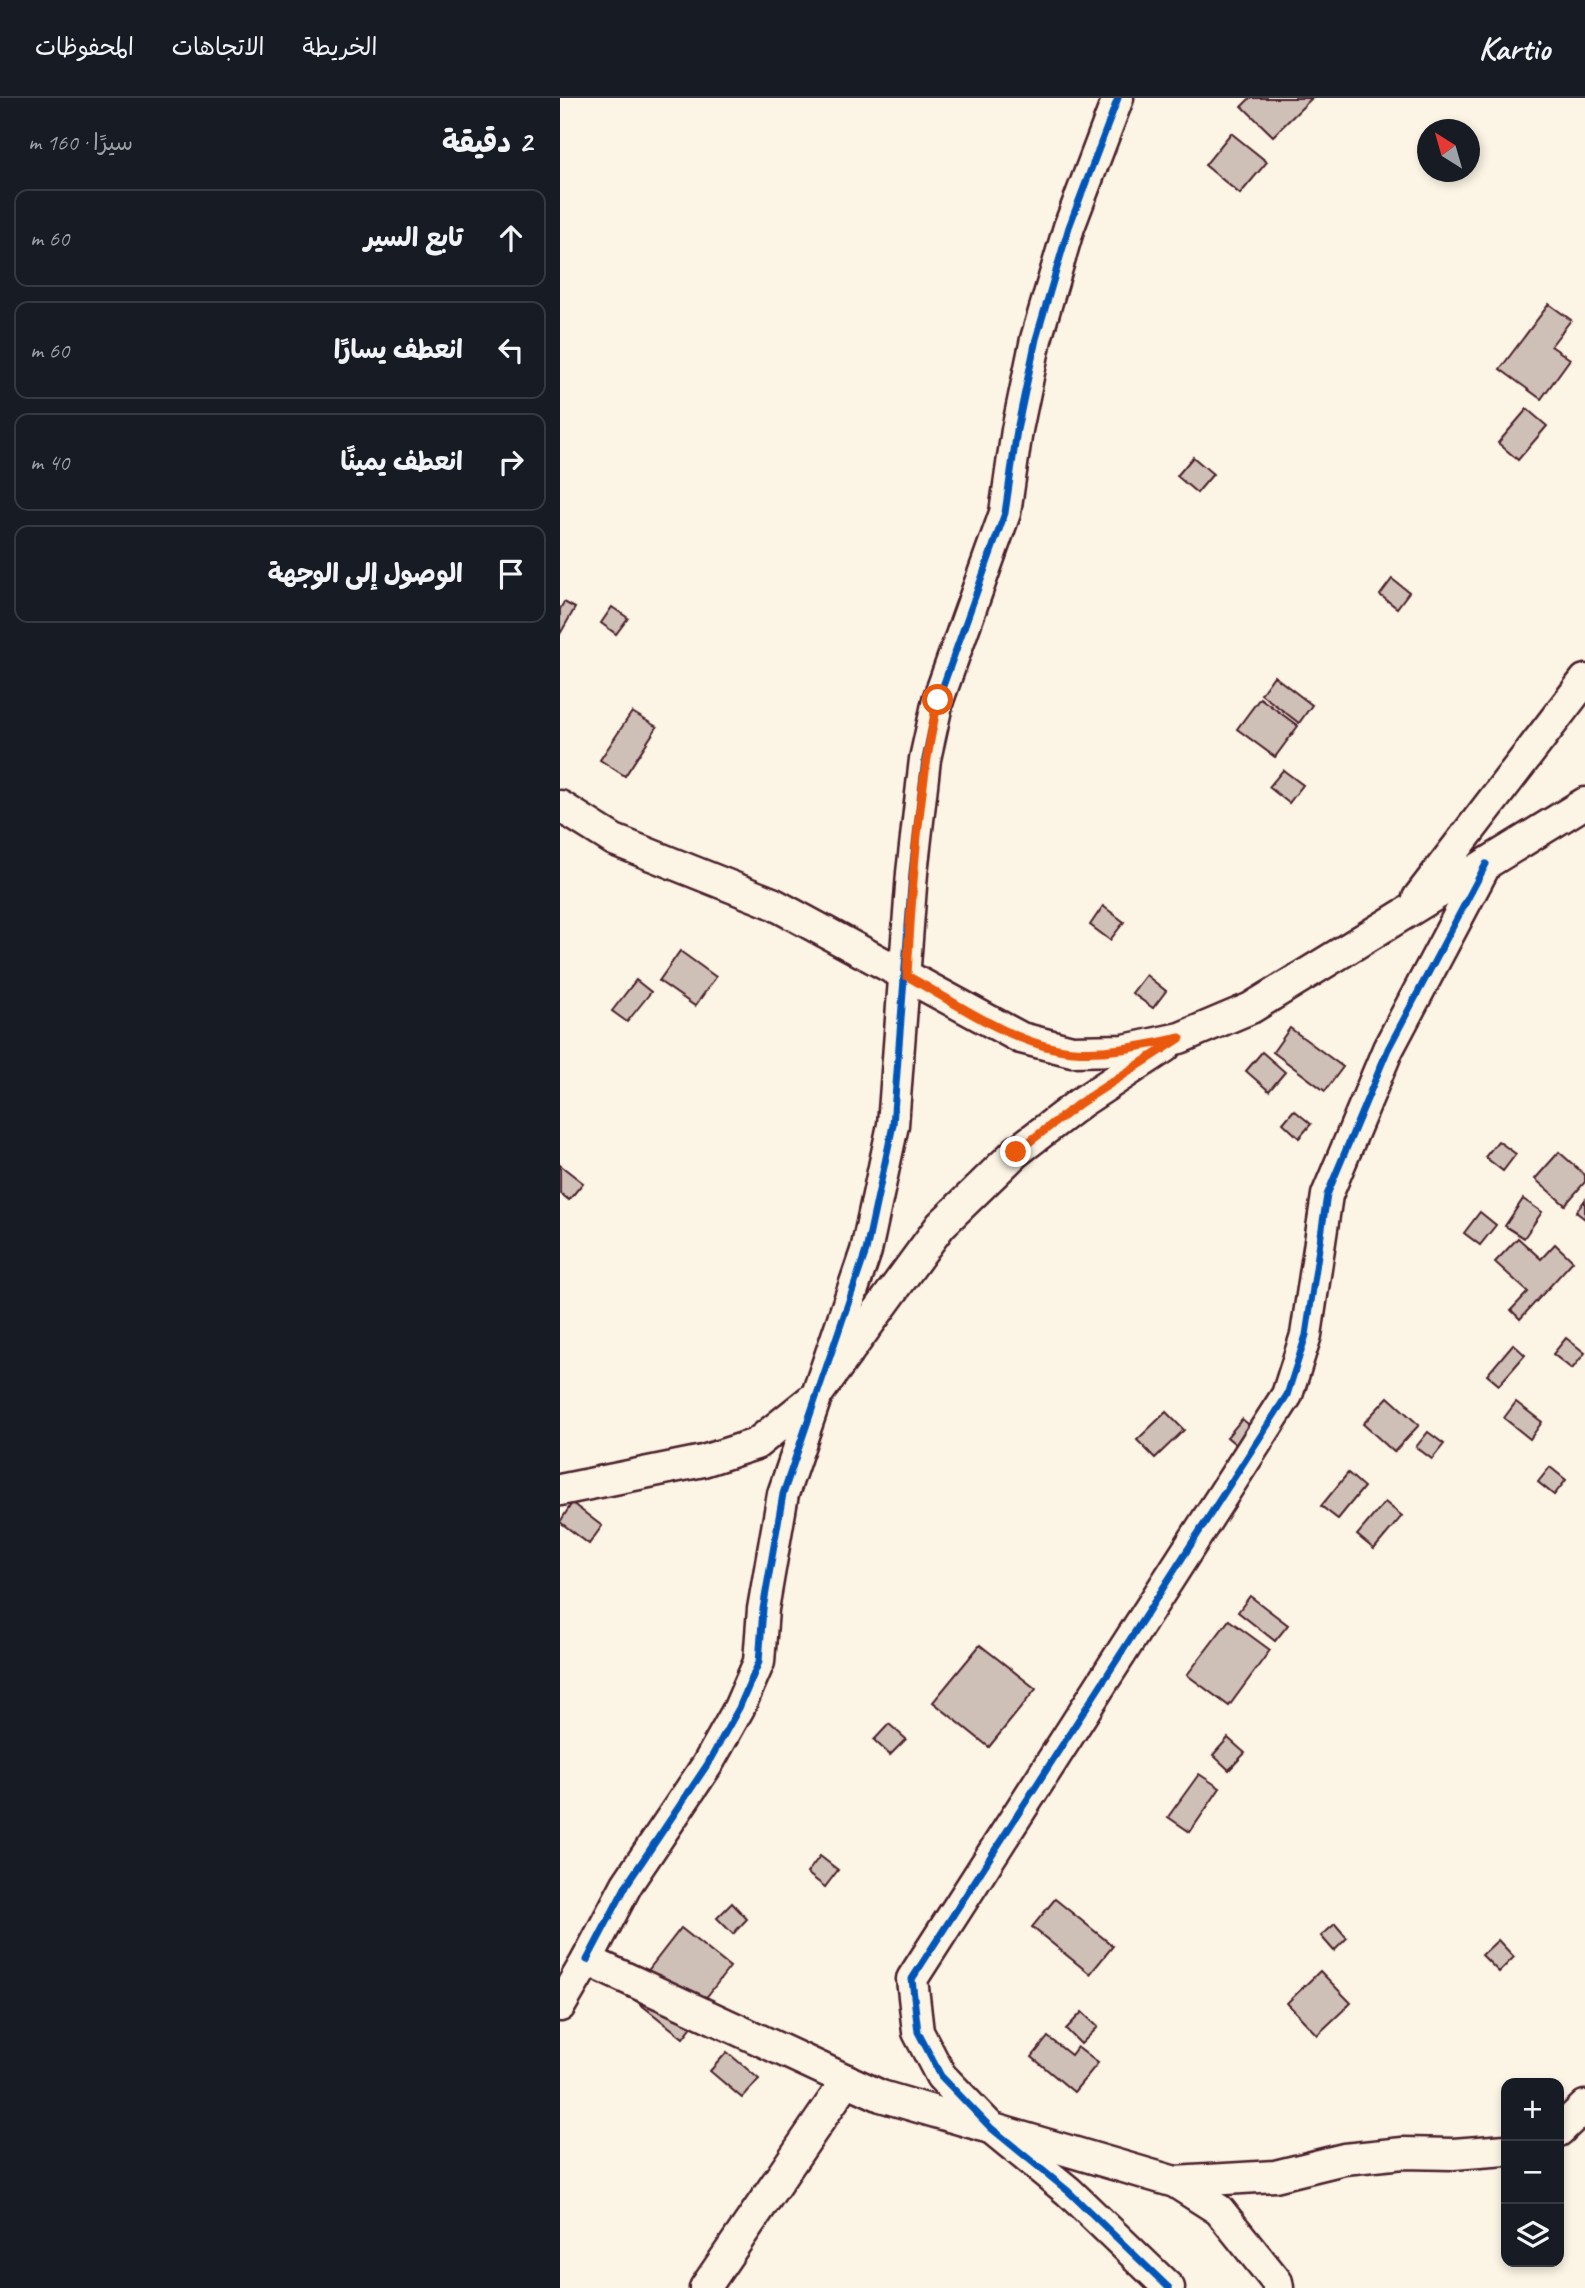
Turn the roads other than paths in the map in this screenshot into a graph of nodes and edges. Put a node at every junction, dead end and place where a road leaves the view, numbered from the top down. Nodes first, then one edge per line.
1 (1118, 98) edge
2 (1585, 680) edge
3 (1585, 803) edge
4 (560, 806) edge
5 (1486, 864) junction
6 (1407, 912) junction
7 (907, 976) junction
8 (1180, 1038) junction
9 (816, 1396) junction
10 (560, 1490) edge
11 (587, 1960) junction
12 (560, 2006) edge
13 (846, 2080) junction
14 (1585, 2106) edge
15 (1564, 2127) edge
16 (991, 2128) junction
17 (1501, 2150) edge
18 (1175, 2182) junction
19 (705, 2288) edge
20 (1169, 2288) edge
21 (1278, 2288) edge

1 - 7 street
2 - 6 street
3 - 5 street
4 - 7 street
5 - 6 street
5 - 16 street
6 - 8 street
7 - 8 street
7 - 9 street
8 - 9 street
9 - 10 street
9 - 11 street
11 - 12 street
11 - 13 street
13 - 16 street
13 - 19 street
14 - 15 street
16 - 18 street
16 - 20 street
17 - 18 street
18 - 21 street

